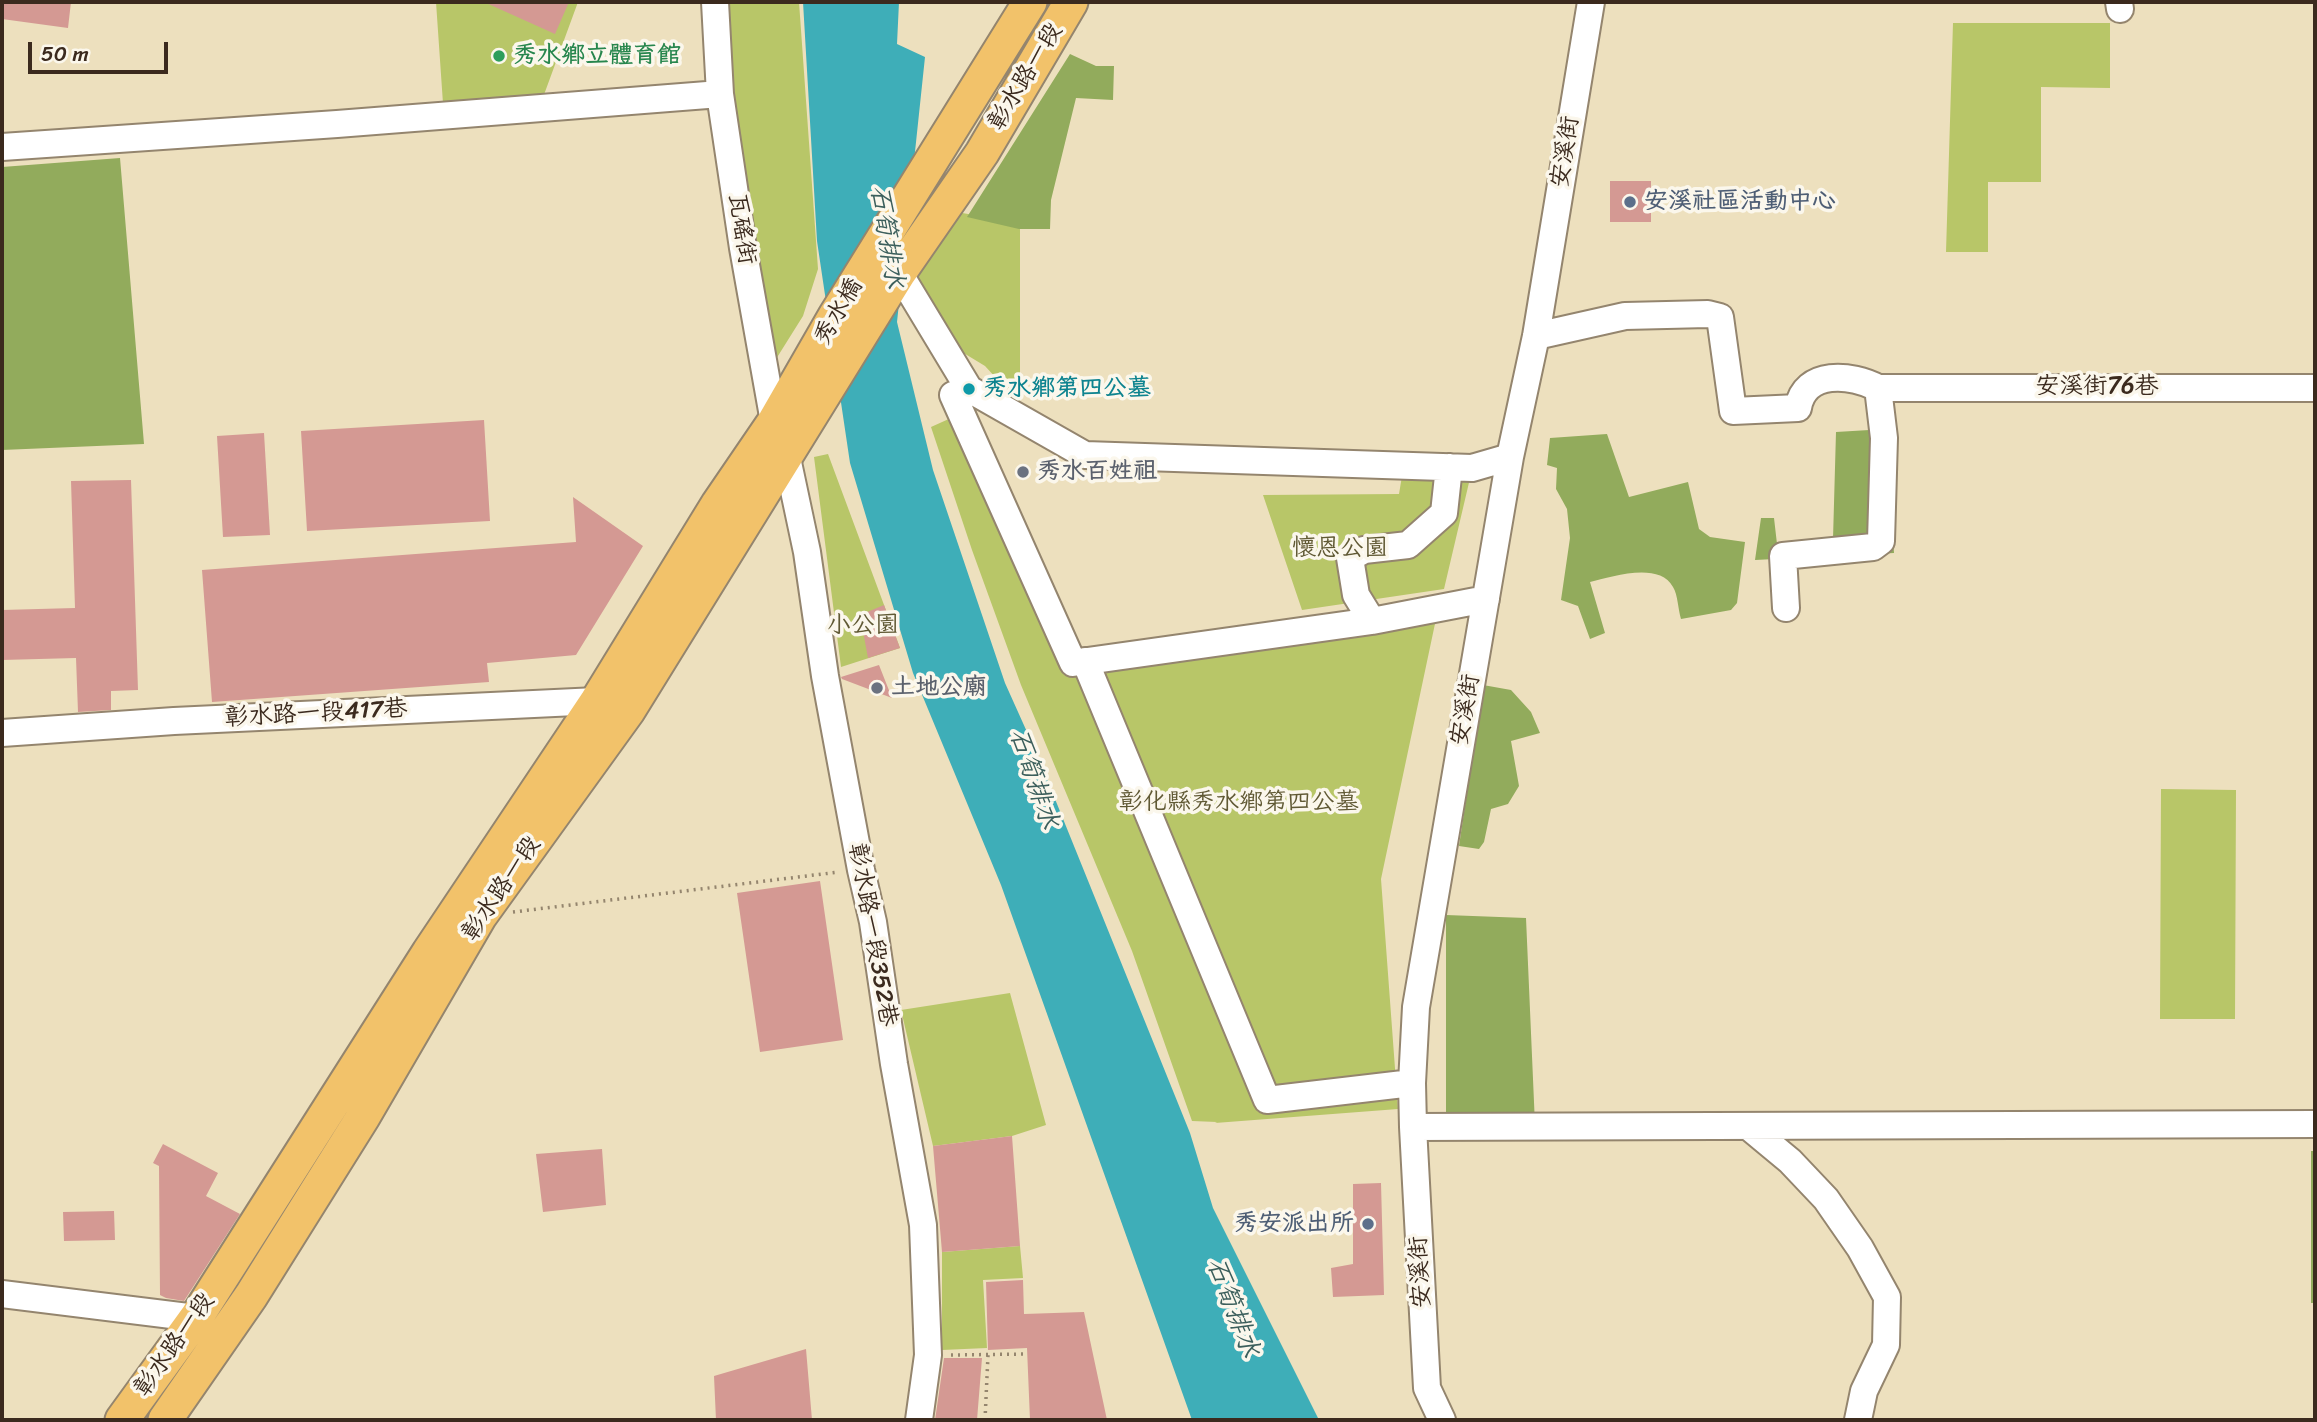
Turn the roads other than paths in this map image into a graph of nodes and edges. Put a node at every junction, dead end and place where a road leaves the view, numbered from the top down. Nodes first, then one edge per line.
1 (715, 2) edge
2 (1030, 2) edge
3 (1071, 2) edge
4 (1591, 2) edge
5 (720, 94) junction
6 (950, 131) joint
7 (2, 147) edge
8 (982, 153) joint
9 (898, 272) junction
10 (1536, 336) junction
11 (843, 361) joint
12 (1878, 388) junction
13 (2315, 388) edge
14 (969, 389) junction
15 (774, 422) junction
16 (786, 453) junction
17 (1510, 457) junction
18 (1449, 467) junction
19 (1486, 599) junction
20 (1786, 608) dead end
21 (1372, 621) junction
22 (1085, 661) junction
23 (597, 701) junction
24 (628, 711) junction
25 (2, 733) edge
26 (1412, 1083) junction
27 (2315, 1125) edge
28 (1413, 1127) junction
29 (1749, 1127) junction
30 (2, 1294) edge
31 (196, 1318) junction
32 (122, 1420) edge
33 (165, 1420) edge
34 (919, 1420) edge
35 (1442, 1420) edge
36 (1858, 1420) edge

1 - 5 street, 瓦磘街
2 - 6 main road, 彰水路一段
3 - 8 main road, 彰水路一段
4 - 10 street, 安溪街
5 - 7 street
5 - 15 street, 瓦磘街
6 - 15 main road, 秀水橋
8 - 9 main road, 秀水橋
9 - 11 main road, 秀水橋
9 - 14 street
10 - 12 street, 安溪街76巷
10 - 17 street, 安溪街
11 - 16 main road, 彰水路一段
12 - 13 street, 安溪街76巷
12 - 20 street
14 - 18 street
14 - 22 street
15 - 16 street, 瓦磘街
15 - 23 main road, 彰水路一段
16 - 24 main road, 彰水路一段
16 - 34 street, 彰水路一段352巷
17 - 18 street
17 - 19 street, 安溪街
18 - 21 street
19 - 21 street
19 - 26 street, 安溪街
21 - 22 street
22 - 26 street
23 - 24 street, 彰水路一段417巷
23 - 25 street, 彰水路一段417巷
23 - 31 main road, 彰水路一段
24 - 33 main road, 彰水路一段
26 - 28 street, 安溪街
27 - 29 street
28 - 29 street
28 - 35 street, 安溪街
29 - 36 street
30 - 31 street
31 - 32 main road, 彰水路一段

